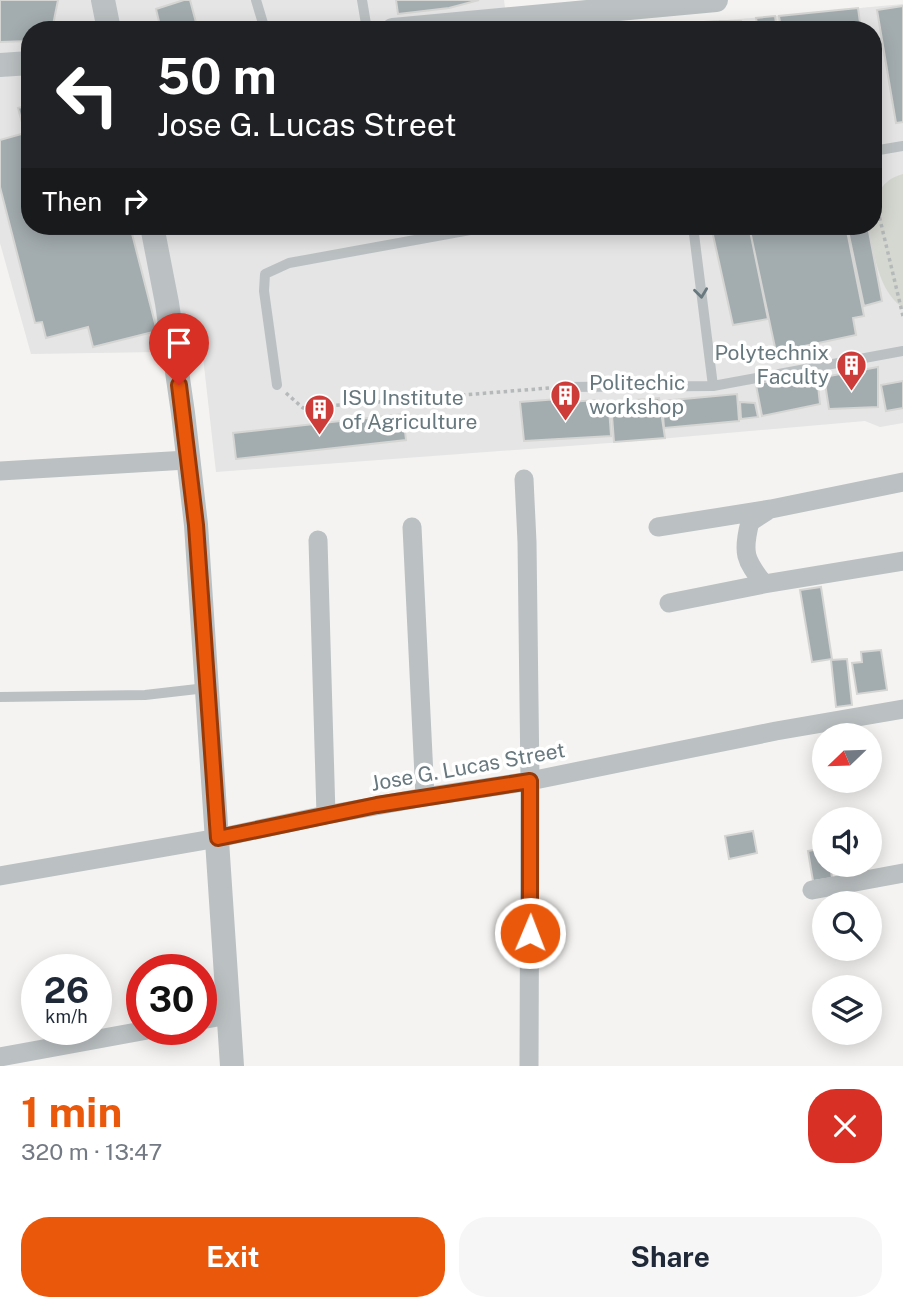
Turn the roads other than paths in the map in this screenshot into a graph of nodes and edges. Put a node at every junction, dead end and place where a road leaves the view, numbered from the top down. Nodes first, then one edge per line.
1 (103, 0) edge
2 (256, 0) edge
3 (362, 0) edge
4 (716, 0) edge
5 (517, 9) edge
6 (107, 21) edge
7 (262, 21) edge
8 (366, 21) edge
9 (446, 21) edge
10 (21, 64) edge
11 (0, 65) edge
12 (903, 146) edge
13 (882, 150) edge
14 (154, 235) edge
15 (443, 235) edge
16 (694, 235) edge
17 (903, 351) edge
18 (277, 385) road end
19 (713, 386) junction
20 (561, 387) road end
21 (187, 460) junction
22 (0, 471) edge
23 (524, 479) dead end
24 (903, 482) edge
25 (771, 509) junction
26 (412, 527) dead end
27 (658, 527) dead end
28 (318, 540) dead end
29 (903, 561) edge
30 (764, 584) junction
31 (669, 603) dead end
32 (207, 688) junction
33 (0, 697) edge
34 (903, 709) edge
35 (530, 781) junction
36 (425, 797) junction
37 (326, 815) junction
38 (218, 838) junction
39 (903, 873) edge
40 (0, 876) edge
41 (812, 890) dead end
42 (229, 1015) junction
43 (217, 1017) edge
44 (126, 1034) edge
45 (0, 1057) edge
46 (232, 1066) edge
47 (529, 1066) edge

1 - 6 street
2 - 7 lane
3 - 8 lane
4 - 5 street
5 - 9 street
10 - 11 street
12 - 13 lane
14 - 21 street
15 - 18 lane
16 -> 19 lane
17 - 19 lane
19 - 20 lane
21 - 22 street
21 - 32 street
23 - 35 street
24 - 25 street
25 - 27 street
25 - 30 street
26 - 36 street
28 - 37 street
29 - 30 street
30 - 31 street
32 - 33 lane
32 - 38 street
34 - 35 street, Jose G. Lucas Street
35 - 36 street, Jose G. Lucas Street
35 - 47 street
36 - 37 street, Jose G. Lucas Street
37 - 38 street, Jose G. Lucas Street
38 - 40 street, Jose G. Lucas Street
38 - 42 street
39 - 41 street
42 - 43 street
42 - 46 street
44 - 45 street

